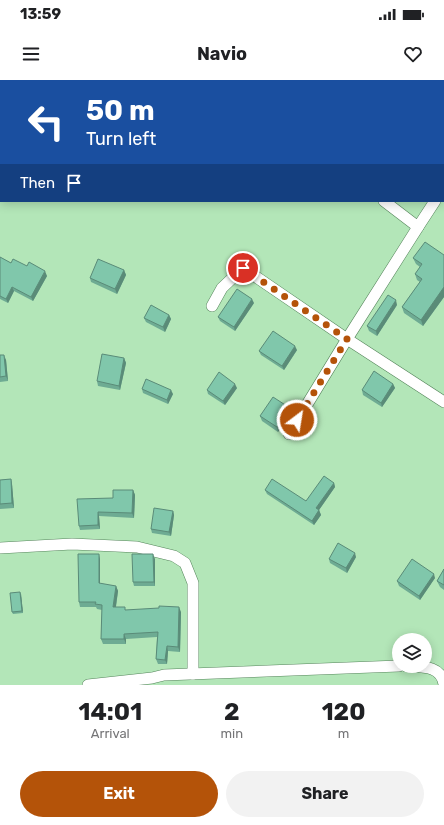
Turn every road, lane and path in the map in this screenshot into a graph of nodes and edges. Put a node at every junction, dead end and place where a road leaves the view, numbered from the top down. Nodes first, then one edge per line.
1 (385, 202) edge
2 (434, 202) edge
3 (418, 228) junction
4 (212, 306) dead end
5 (347, 339) junction
6 (444, 402) edge
7 (289, 434) dead end
8 (0, 548) edge
9 (392, 666) edge
10 (432, 669) edge
11 (192, 674) junction
12 (152, 682) edge
13 (444, 684) edge
14 (88, 685) edge

1 - 3 street
2 - 3 street
3 - 5 street
4 - 5 street
5 - 6 street
5 - 7 street
8 - 11 street
9 - 11 street
10 - 13 street
11 - 12 street
12 - 14 street

